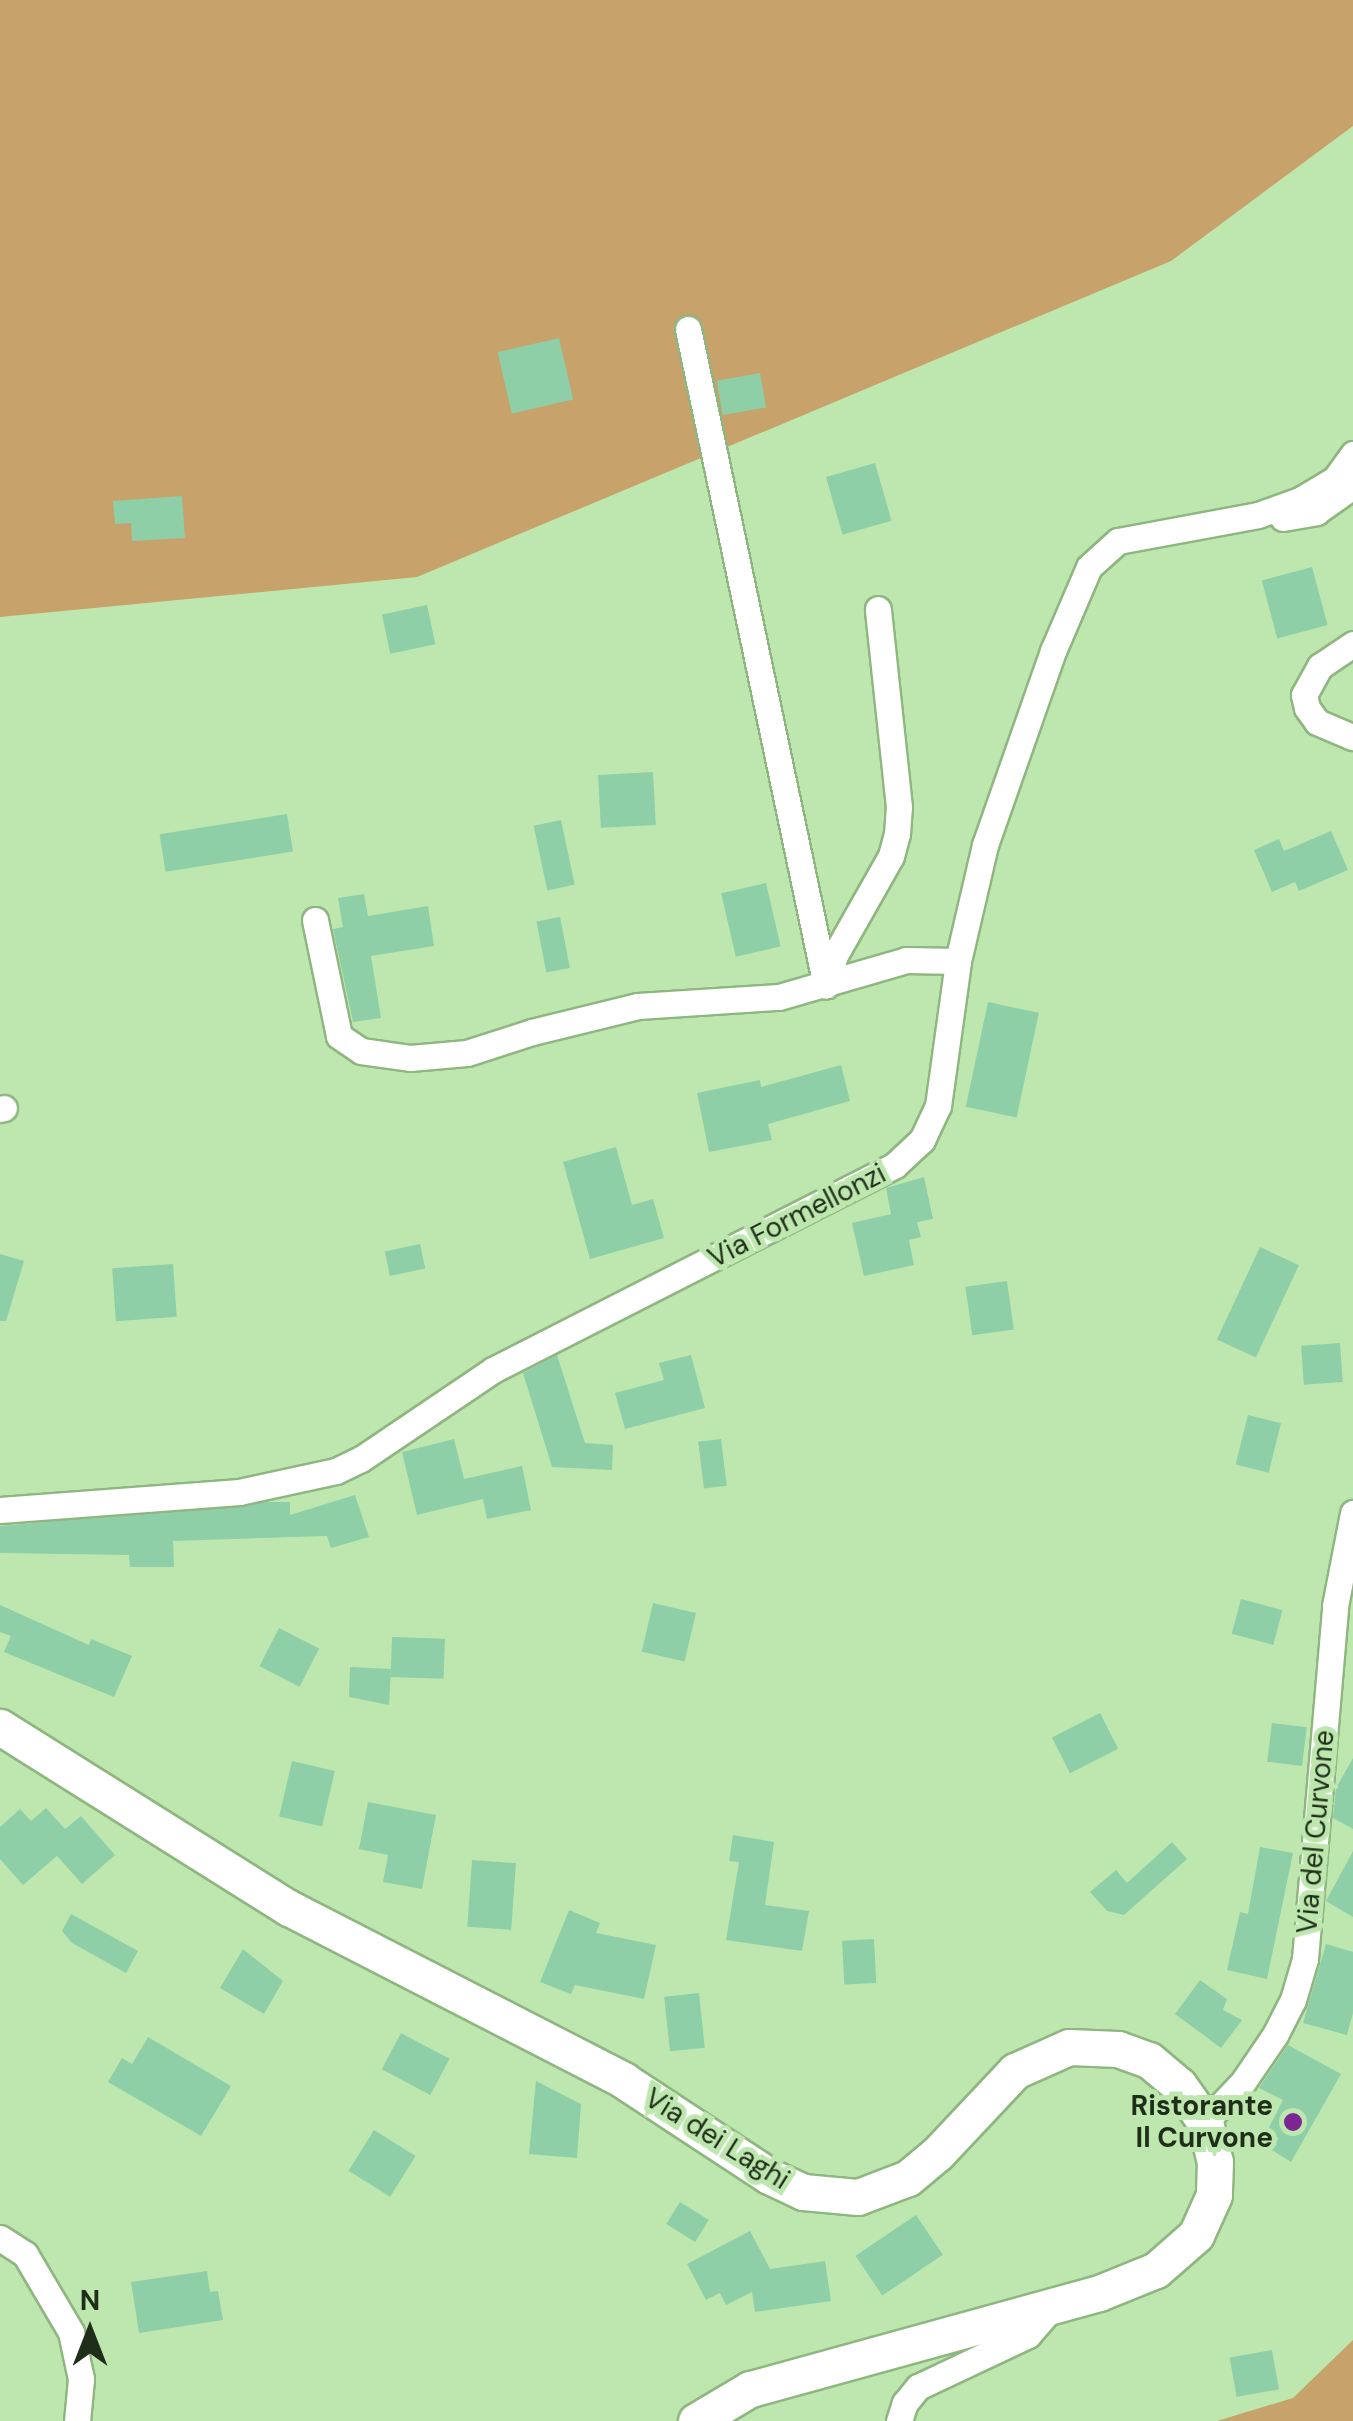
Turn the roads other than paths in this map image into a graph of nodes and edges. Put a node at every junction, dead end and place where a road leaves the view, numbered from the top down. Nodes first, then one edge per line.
1 (688, 330) dead end
2 (1353, 454) edge
3 (1353, 486) edge
4 (1258, 514) junction
5 (878, 609) dead end
6 (1353, 644) edge
7 (1353, 737) edge
8 (315, 920) dead end
9 (958, 961) junction
10 (826, 986) junction
11 (0, 1510) edge
12 (1353, 1513) edge
13 (0, 1728) edge
14 (1205, 2122) junction
15 (0, 2238) edge
16 (1053, 2306) junction
17 (76, 2421) edge
18 (696, 2421) edge
19 (899, 2421) edge

1 - 10 street
2 - 4 street, Via Formellonzi
3 - 4 street
4 - 9 street, Via Formellonzi
5 - 10 street
6 - 7 street
8 - 10 street
9 - 10 street
9 - 11 street, Via Formellonzi
12 - 14 street, Via del Curvone
13 - 14 main road, Via dei Laghi
14 - 16 main road, Via dei Laghi
15 - 17 street
16 - 18 main road, Via dei Laghi
16 - 19 street

